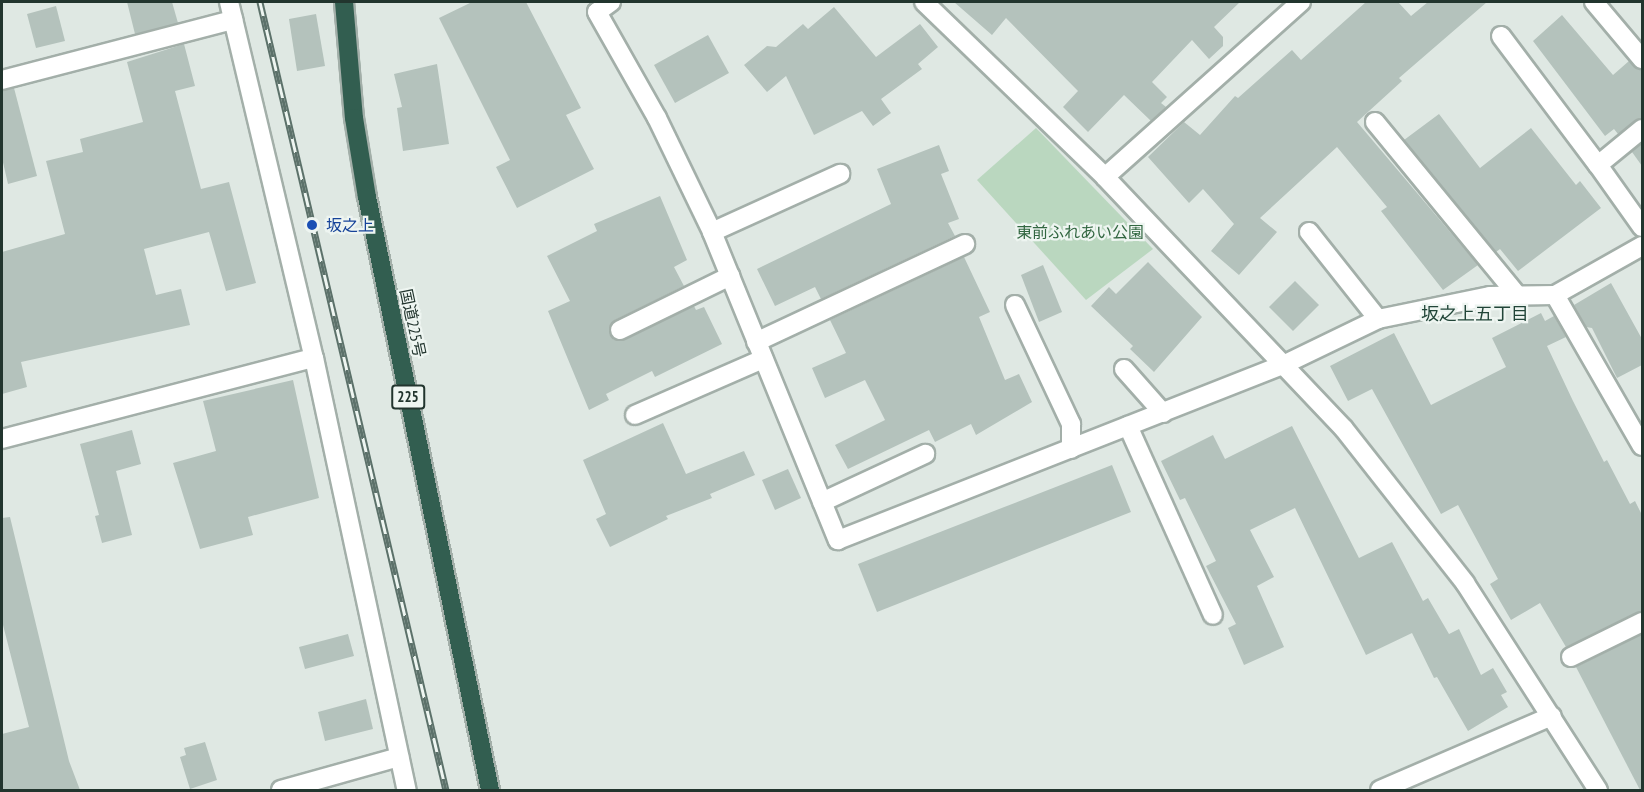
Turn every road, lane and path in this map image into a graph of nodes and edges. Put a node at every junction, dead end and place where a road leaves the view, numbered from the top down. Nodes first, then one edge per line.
1 (229, 2) edge
2 (344, 2) edge
3 (924, 2) edge
4 (1301, 2) edge
5 (1594, 2) edge
6 (600, 5) edge
7 (233, 20) junction
8 (1501, 36) dead end
9 (1642, 59) edge
10 (2, 80) edge
11 (1375, 122) dead end
12 (1642, 129) edge
13 (1598, 165) junction
14 (840, 174) dead end
15 (1105, 177) junction
16 (1642, 227) edge
17 (712, 232) junction
18 (1309, 232) dead end
19 (965, 244) dead end
20 (1642, 246) edge
21 (730, 276) junction
22 (1517, 295) junction
23 (1555, 295) junction
24 (1015, 305) dead end
25 (1378, 319) junction
26 (620, 330) dead end
27 (759, 350) junction
28 (314, 358) junction
29 (1283, 366) junction
30 (1124, 369) dead end
31 (1163, 413) junction
32 (635, 415) dead end
33 (1128, 426) junction
34 (2, 439) edge
35 (1642, 446) edge
36 (1071, 449) junction
37 (925, 454) dead end
38 (822, 502) junction
39 (1213, 615) dead end
40 (1642, 622) edge
41 (1571, 657) dead end
42 (1552, 716) junction
43 (399, 757) junction
44 (1413, 784) edge
45 (281, 790) edge
46 (407, 790) edge
47 (490, 790) edge
48 (1380, 790) edge
49 (1598, 790) edge

1 - 7 street
2 - 47 highway, 国道225号 / 225
3 - 15 street
4 - 15 street
5 - 9 street
6 - 17 street
7 - 10 street
7 - 28 street
8 - 13 street
11 - 22 street
12 - 13 street
13 - 16 street
14 - 17 street
15 - 29 street
17 - 21 street
18 - 25 street
19 - 27 street
20 - 23 street
21 - 26 street
21 - 27 street
22 - 23 street
22 - 25 street
23 - 35 street
24 - 36 street
25 - 29 street
27 - 32 street
27 - 38 street
28 - 34 street
28 - 43 street
29 - 31 street
29 - 42 street
30 - 31 street
31 - 33 street
33 - 36 street
33 - 39 street
36 - 38 street
37 - 38 street
40 - 41 street
42 - 44 street
42 - 49 street
43 - 45 street
43 - 46 street
44 - 48 street

